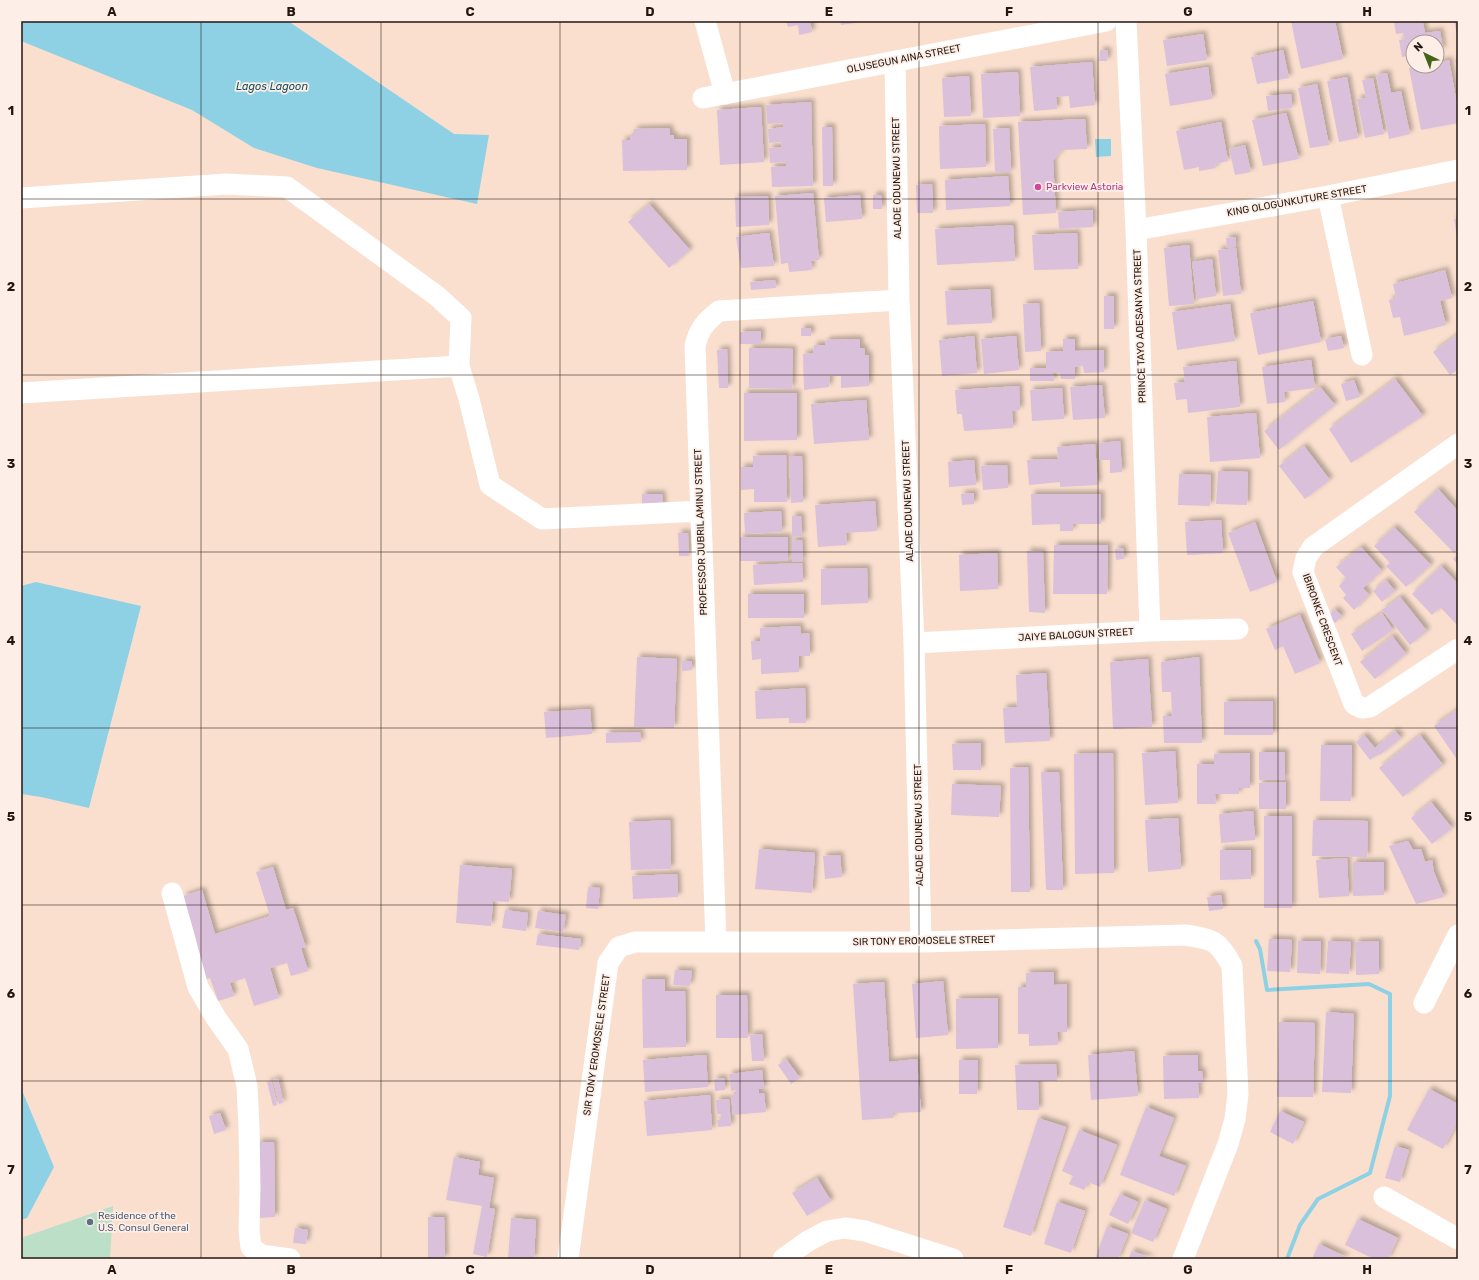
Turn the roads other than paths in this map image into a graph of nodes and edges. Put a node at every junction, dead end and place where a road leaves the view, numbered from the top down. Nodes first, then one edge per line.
1 (705, 21) edge
2 (1106, 21) edge
3 (1126, 21) edge
4 (895, 61) junction
5 (725, 94) junction
6 (703, 98) dead end
7 (1458, 170) edge
8 (1328, 196) junction
9 (21, 198) edge
10 (1136, 230) junction
11 (899, 300) junction
12 (1362, 355) dead end
13 (459, 366) junction
14 (21, 393) edge
15 (1455, 452) edge
16 (701, 512) junction
17 (1238, 629) dead end
18 (1150, 631) junction
19 (914, 643) junction
20 (1458, 649) edge
21 (172, 893) dead end
22 (1458, 935) edge
23 (716, 942) junction
24 (922, 942) junction
25 (1424, 1003) dead end
26 (1384, 1197) dead end
27 (1458, 1239) edge
28 (290, 1259) edge
29 (568, 1259) edge
30 (783, 1259) edge
31 (953, 1259) edge
32 (1183, 1259) edge

1 - 5 street
2 - 4 street, OLUSEGUN AINA STREET
3 - 10 street, PRINCE TAYO ADESANYA STREET
4 - 5 street, OLUSEGUN AINA STREET
4 - 11 street, ALADE ODUNEWU STREET
5 - 6 street, OLUSEGUN AINA STREET
7 - 8 street, KING OLOGUNKUTURE STREET
8 - 10 street, KING OLOGUNKUTURE STREET
8 - 12 street
9 - 13 street
10 - 18 street, PRINCE TAYO ADESANYA STREET
11 - 16 street, PROFESSOR JUBRIL AMINU STREET
11 - 19 street, ALADE ODUNEWU STREET
13 - 14 street
13 - 16 street
15 - 20 street, IBIRONKE CRESCENT
16 - 23 street, PROFESSOR JUBRIL AMINU STREET
17 - 18 street, JAIYE BALOGUN STREET
18 - 19 street, JAIYE BALOGUN STREET
19 - 24 street, ALADE ODUNEWU STREET
21 - 28 street
22 - 25 street
23 - 24 street, SIR TONY EROMOSELE STREET
23 - 29 street, SIR TONY EROMOSELE STREET
24 - 32 street, SIR TONY EROMOSELE STREET
26 - 27 street
30 - 31 street

